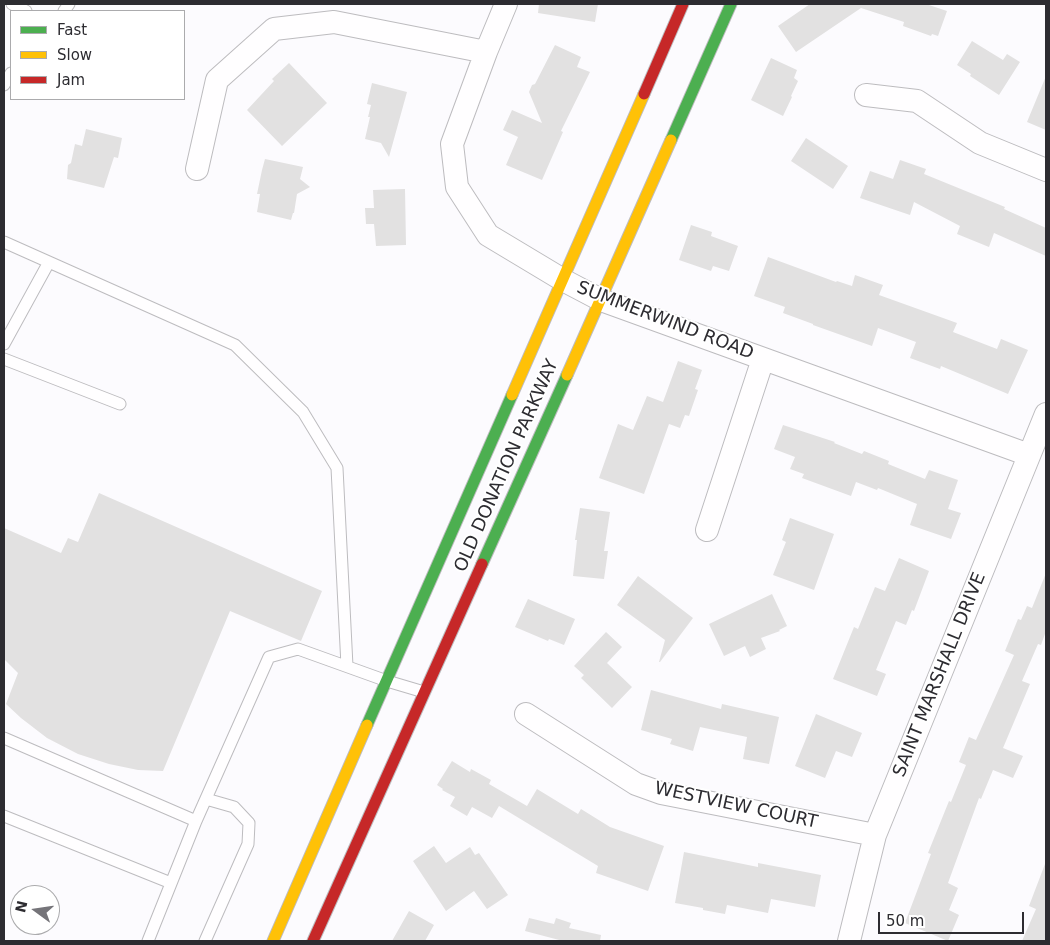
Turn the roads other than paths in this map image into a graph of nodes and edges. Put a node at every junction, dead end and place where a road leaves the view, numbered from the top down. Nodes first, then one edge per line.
1 (12, 4) edge
2 (506, 4) edge
3 (682, 4) edge
4 (731, 4) edge
5 (24, 10) edge
6 (486, 52) junction
7 (866, 95) dead end
8 (197, 169) dead end
9 (1046, 170) edge
10 (4, 242) edge
11 (49, 262) junction
12 (563, 280) junction
13 (601, 300) junction
14 (4, 344) edge
15 (4, 359) edge
16 (763, 359) junction
17 (120, 404) dead end
18 (1046, 414) edge
19 (1029, 454) junction
20 (707, 530) dead end
21 (347, 666) junction
22 (387, 681) junction
23 (424, 692) junction
24 (526, 714) dead end
25 (4, 738) edge
26 (206, 798) junction
27 (4, 816) edge
28 (196, 821) junction
29 (875, 835) junction
30 (171, 883) junction
31 (148, 941) edge
32 (204, 941) edge
33 (273, 941) edge
34 (313, 941) edge
35 (849, 941) edge

1 - 5 lane
2 - 6 street, SUMMERWIND ROAD
3 - 12 street, OLD DONATION PARKWAY
4 - 13 street, OLD DONATION PARKWAY
6 - 8 street
6 - 12 street, SUMMERWIND ROAD
7 - 9 street
10 - 11 lane
11 - 14 lane
11 - 21 lane
12 - 13 street, SUMMERWIND ROAD
12 - 22 street, OLD DONATION PARKWAY
13 - 16 street, SUMMERWIND ROAD
13 - 23 street, OLD DONATION PARKWAY
15 - 17 lane
16 - 19 street, SUMMERWIND ROAD
16 - 20 street
18 - 19 street, SAINT MARSHALL DRIVE
19 - 29 street, SAINT MARSHALL DRIVE
21 - 22 lane
21 - 26 lane
22 - 23 lane
22 - 33 street, OLD DONATION PARKWAY
23 - 34 street, OLD DONATION PARKWAY
24 - 29 street, WESTVIEW COURT
25 - 28 lane
26 - 28 lane
26 - 32 lane
27 - 30 lane
28 - 30 lane
29 - 35 street, SAINT MARSHALL DRIVE
30 - 31 lane

